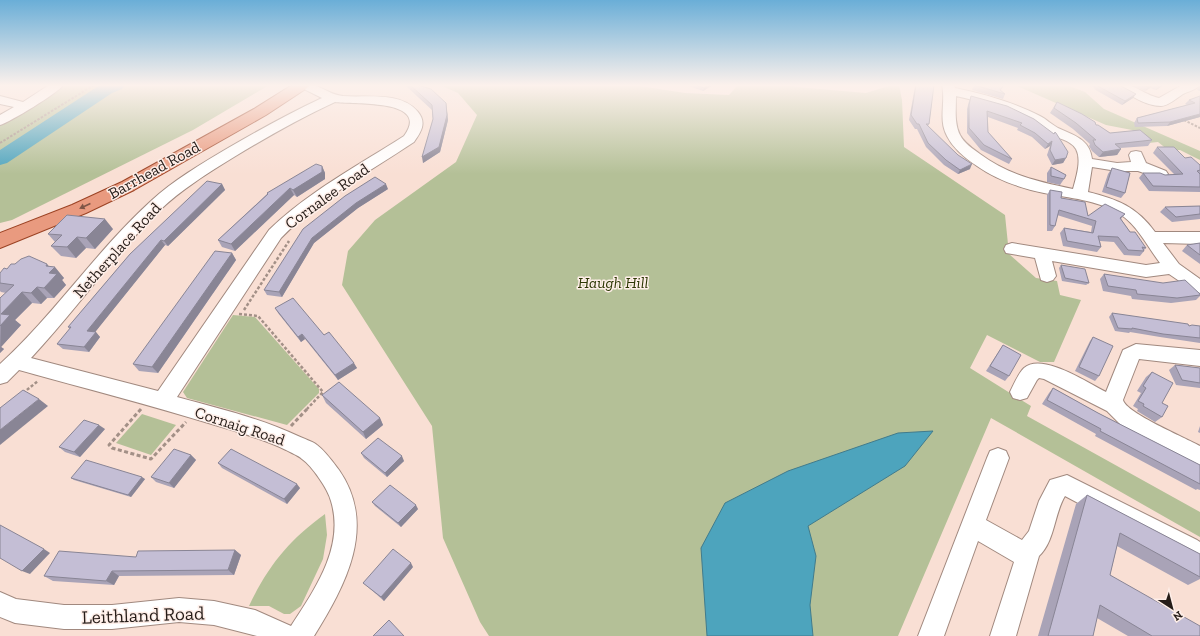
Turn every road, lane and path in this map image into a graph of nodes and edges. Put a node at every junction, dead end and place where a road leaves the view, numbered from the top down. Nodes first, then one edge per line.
1 (11, 115) edge
2 (46, 115) edge
3 (229, 115) edge
4 (255, 115) edge
5 (299, 115) edge
6 (413, 115) edge
7 (949, 115) edge
8 (1026, 115) edge
9 (1177, 115) edge
10 (0, 121) edge
11 (1200, 128) edge
12 (0, 143) edge
13 (1086, 162) junction
14 (1161, 174) edge
15 (1081, 189) junction
16 (0, 230) edge
17 (1152, 237) junction
18 (1200, 238) edge
19 (290, 239) dead end
20 (0, 241) edge
21 (1012, 249) dead end
22 (1042, 255) junction
23 (1173, 268) junction
24 (1047, 276) dead end
25 (1200, 287) edge
26 (241, 314) dead end
27 (251, 314) dead end
28 (1200, 358) edge
29 (16, 362) junction
30 (50, 371) junction
31 (0, 376) edge
32 (1020, 392) dead end
33 (17, 398) edge
34 (157, 400) junction
35 (1113, 405) junction
36 (195, 412) junction
37 (281, 437) junction
38 (1200, 456) edge
39 (998, 458) dead end
40 (973, 525) junction
41 (1029, 551) junction
42 (1200, 556) edge
43 (0, 604) edge
44 (284, 636) edge
45 (300, 636) edge
46 (931, 636) edge
47 (1004, 636) edge

1 - 10 street
2 - 12 path
3 - 16 main road, Barrhead Road
4 -> 20 main road, Barrhead Road
5 - 29 street, Netherplace Road
6 - 34 street, Cornalee Road
7 - 15 street
8 - 13 street
9 - 11 path
13 - 14 street
13 - 15 street
15 - 17 street
17 - 18 street
17 - 23 street
19 - 26 path
21 - 22 street
22 - 23 street
22 - 24 street
23 - 25 street
27 - 37 path
28 - 35 street
29 - 30 street, Cornaig Road
29 - 31 street, Netherplace Road
30 - 33 path
30 - 34 street, Cornaig Road
32 - 35 street
34 - 36 street, Cornaig Road
34 - 36 path
35 - 38 street
36 - 37 street, Cornaig Road
37 - 45 street, Cornaig Road
39 - 40 street
40 - 41 street
40 - 46 street
41 - 42 street
41 - 47 street
43 - 44 street, Leithland Road

